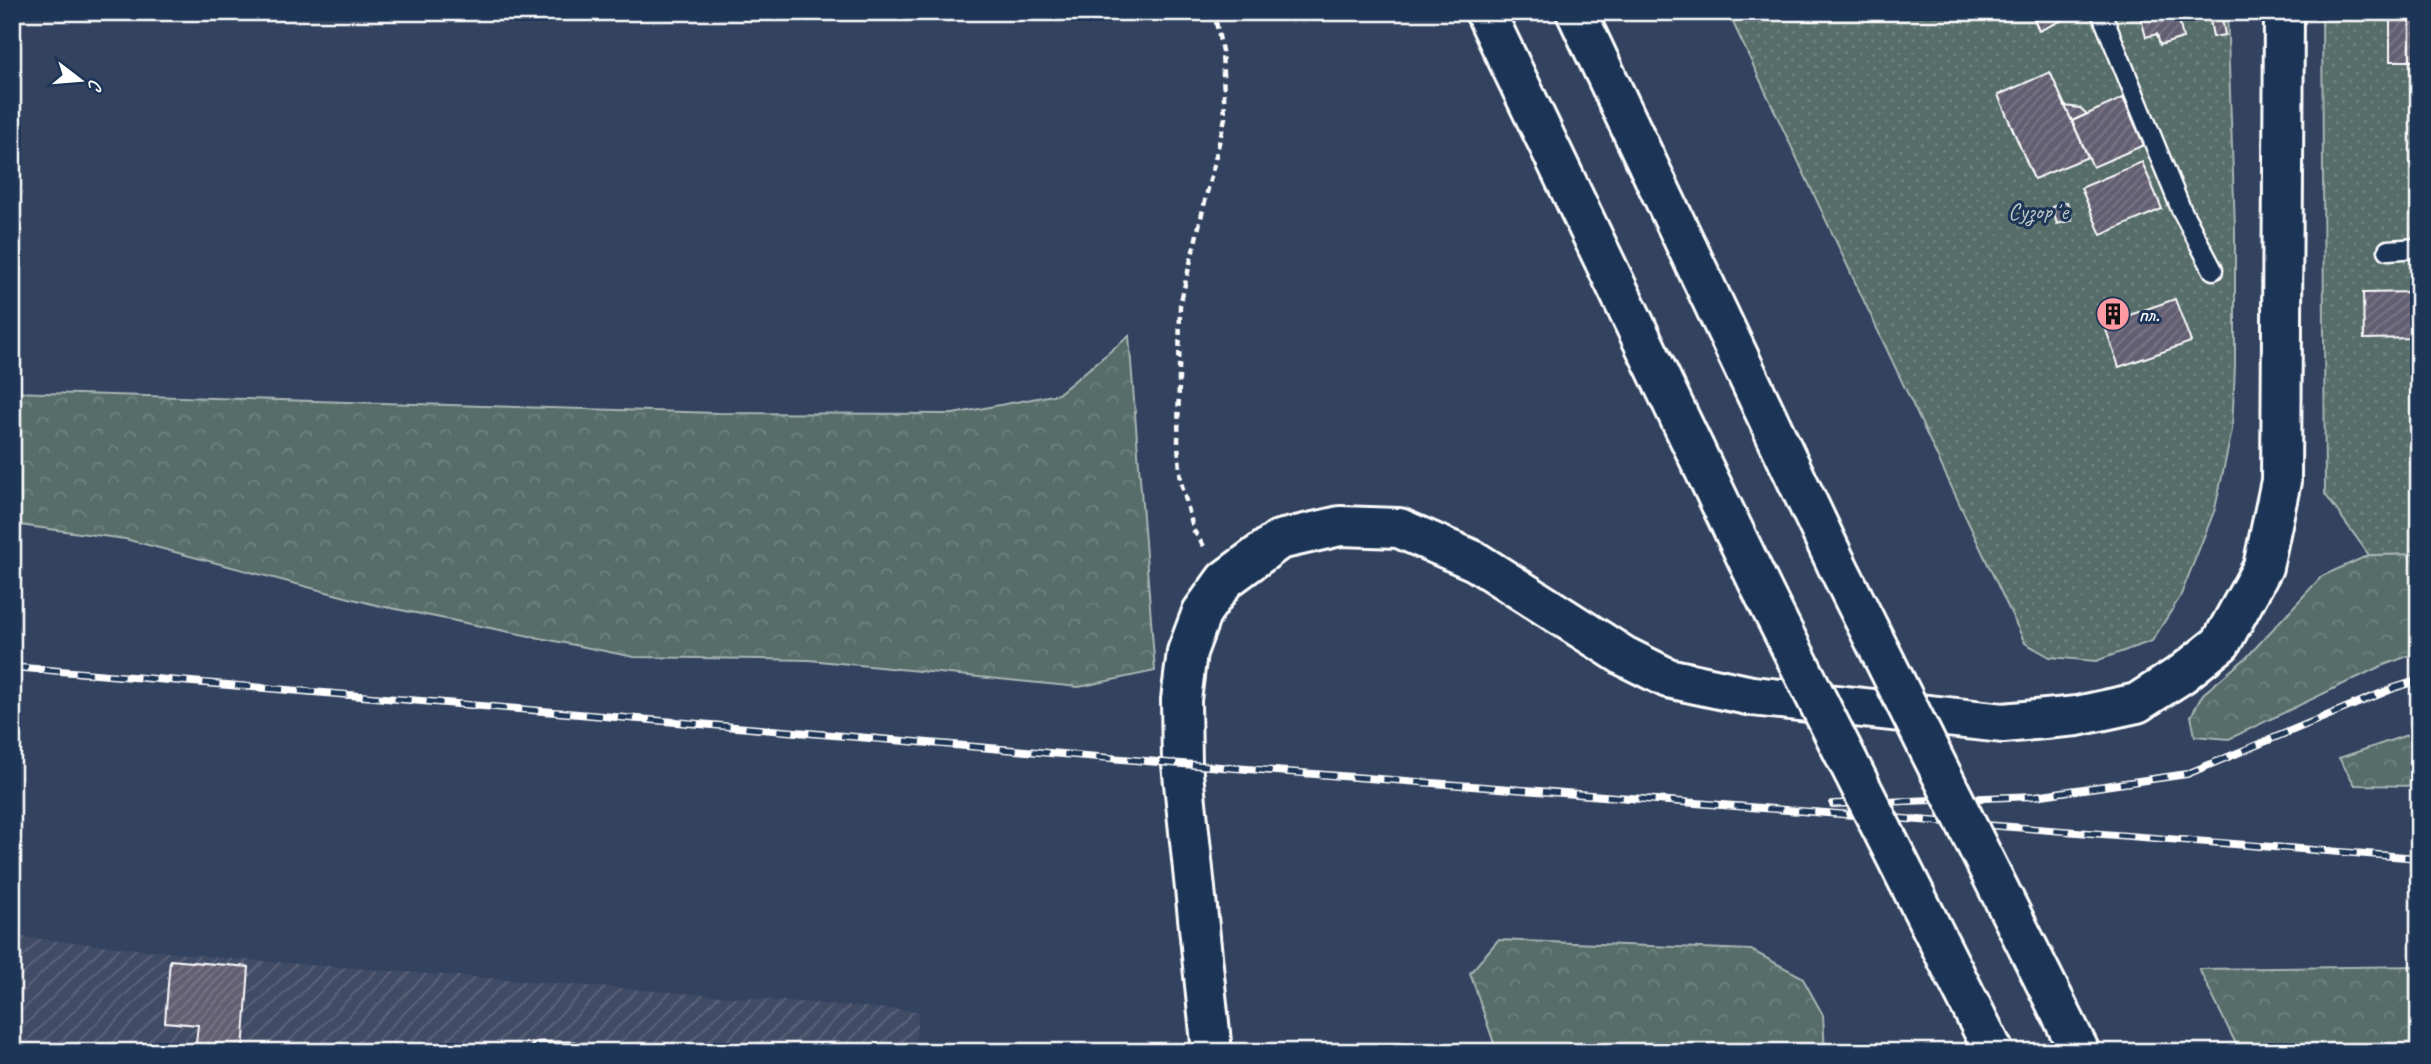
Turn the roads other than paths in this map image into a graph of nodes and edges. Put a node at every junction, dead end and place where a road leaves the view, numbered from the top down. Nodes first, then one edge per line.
1 (1485, 12) edge
2 (1576, 12) edge
3 (2101, 12) edge
4 (2284, 12) edge
5 (2419, 248) edge
6 (2388, 250) dead end
7 (2213, 270) dead end
8 (540, 1052) edge
9 (572, 1052) edge
10 (1212, 1052) edge
11 (1994, 1052) edge
12 (2080, 1052) edge

1 - 11 main road, bridge
2 - 12 main road, bridge
3 - 7 lane
4 - 10 main road
5 - 6 lane
8 - 9 lane

